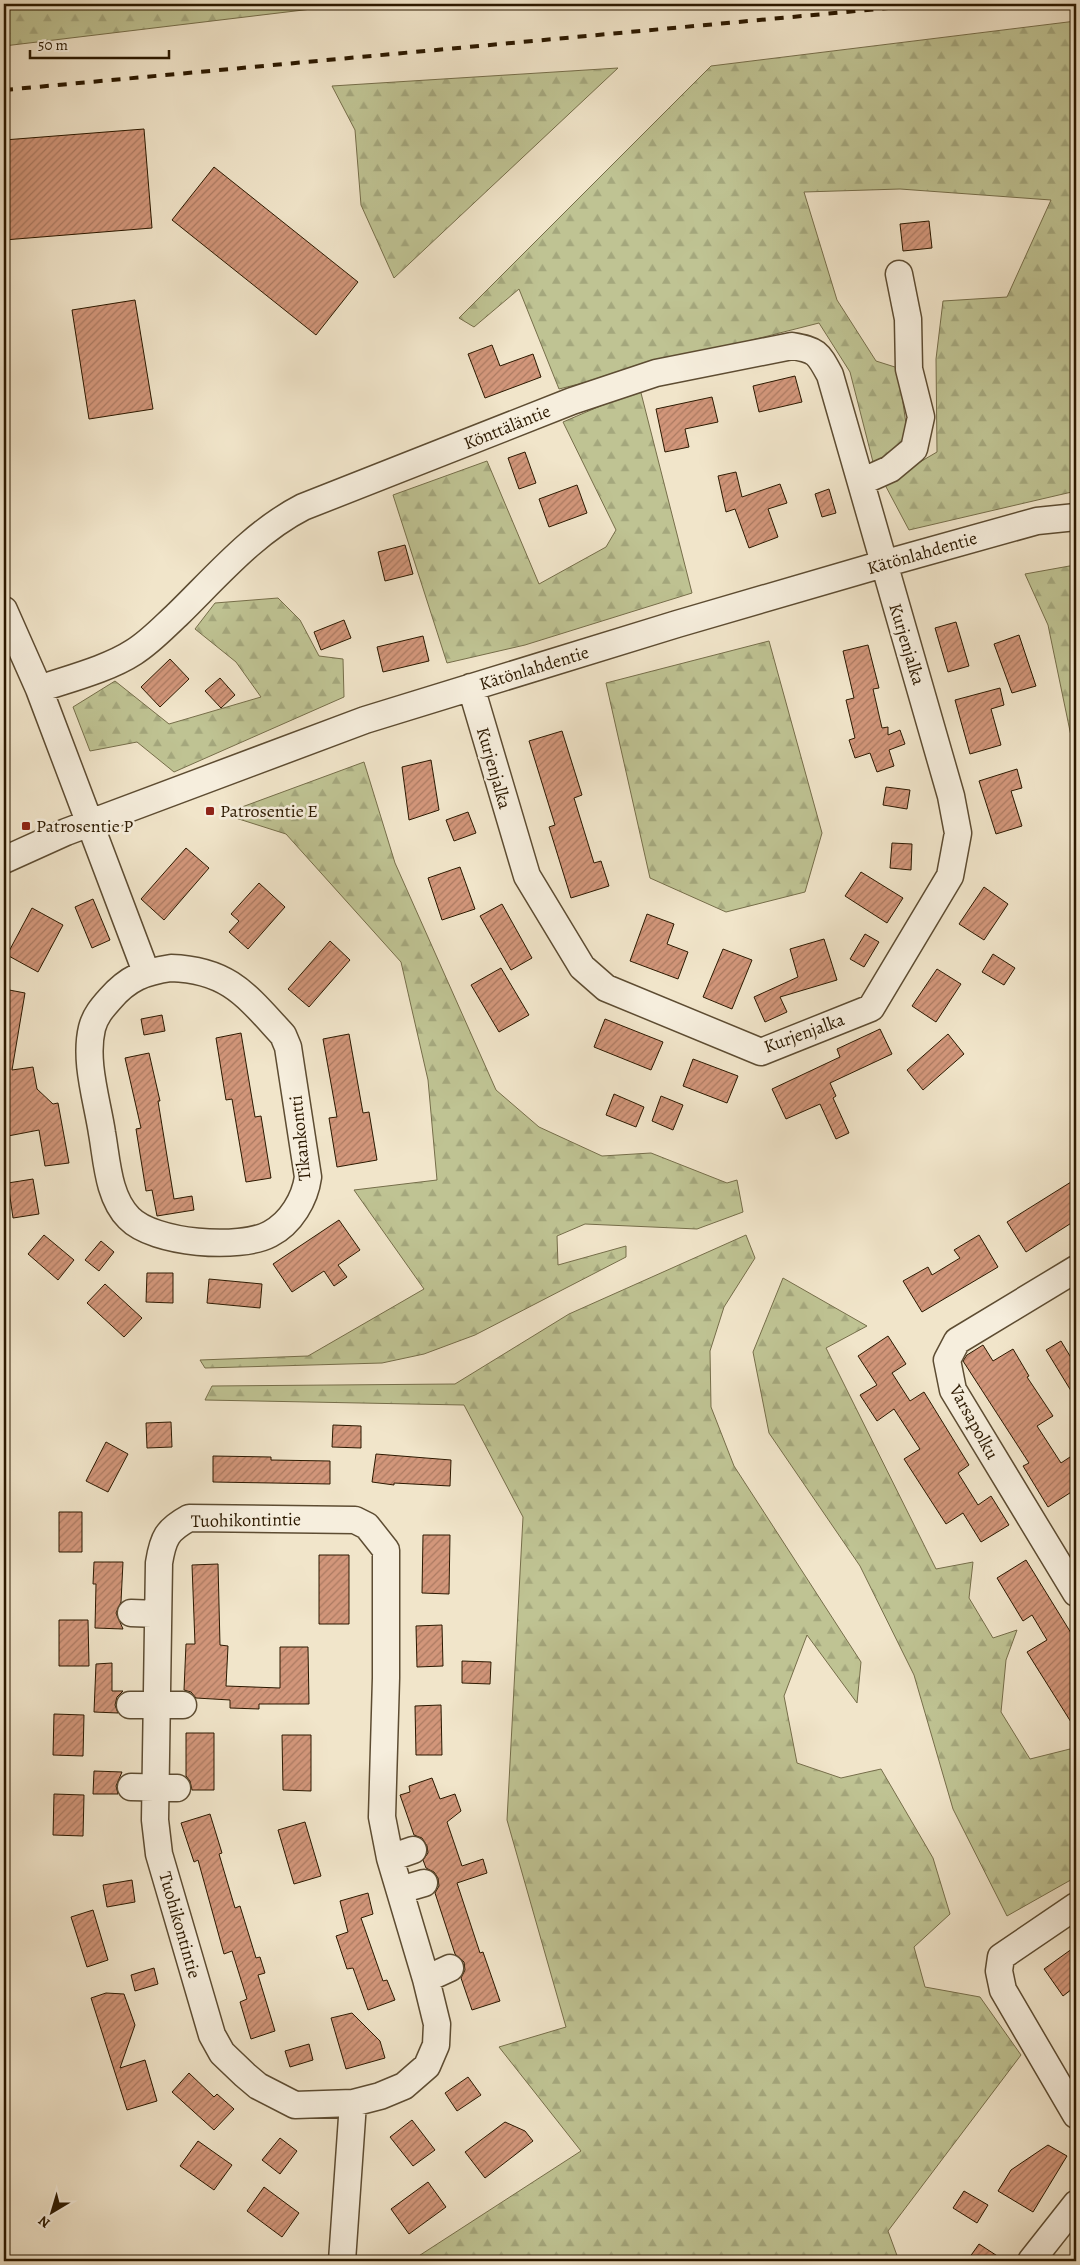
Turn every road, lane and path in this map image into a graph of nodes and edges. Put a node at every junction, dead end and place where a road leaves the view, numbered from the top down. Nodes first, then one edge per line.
1 (899, 274) dead end
2 (860, 482) junction
3 (1076, 517) edge
4 (883, 564) junction
5 (4, 610) edge
6 (471, 687) junction
7 (38, 689) junction
8 (89, 824) junction
9 (4, 860) edge
10 (146, 972) junction
11 (1076, 1269) edge
12 (1076, 1593) edge
13 (131, 1613) dead end
14 (158, 1614) junction
15 (143, 1705) junction
16 (183, 1705) dead end
17 (424, 1883) dead end
18 (400, 1890) junction
19 (1076, 1906) edge
20 (450, 1968) dead end
21 (426, 1979) junction
22 (353, 2103) junction
23 (1076, 2115) edge
24 (1076, 2204) edge
25 (342, 2261) edge
26 (1031, 2261) edge

1 - 2 street
2 - 4 street, Könttäläntie
2 - 7 street, Könttäläntie
3 - 4 street, Kätönlahdentie
4 - 6 street, Kätönlahdentie
4 - 6 street, Kurjenjalka
5 - 7 street
6 - 8 street, Kätönlahdentie
7 - 8 street
8 - 9 street, Kätönlahdentie
8 - 10 street
10 - 10 street, Tikankontti
11 - 12 street, Varsapolku
13 - 14 street
14 - 15 street, Tuohikontintie
14 - 18 street, Tuohikontintie
15 - 16 street
15 - 22 street, Tuohikontintie
17 - 18 street
18 - 21 street, Tuohikontintie
19 - 23 street
20 - 21 street
21 - 22 street, Tuohikontintie
22 - 25 street
24 - 26 street

